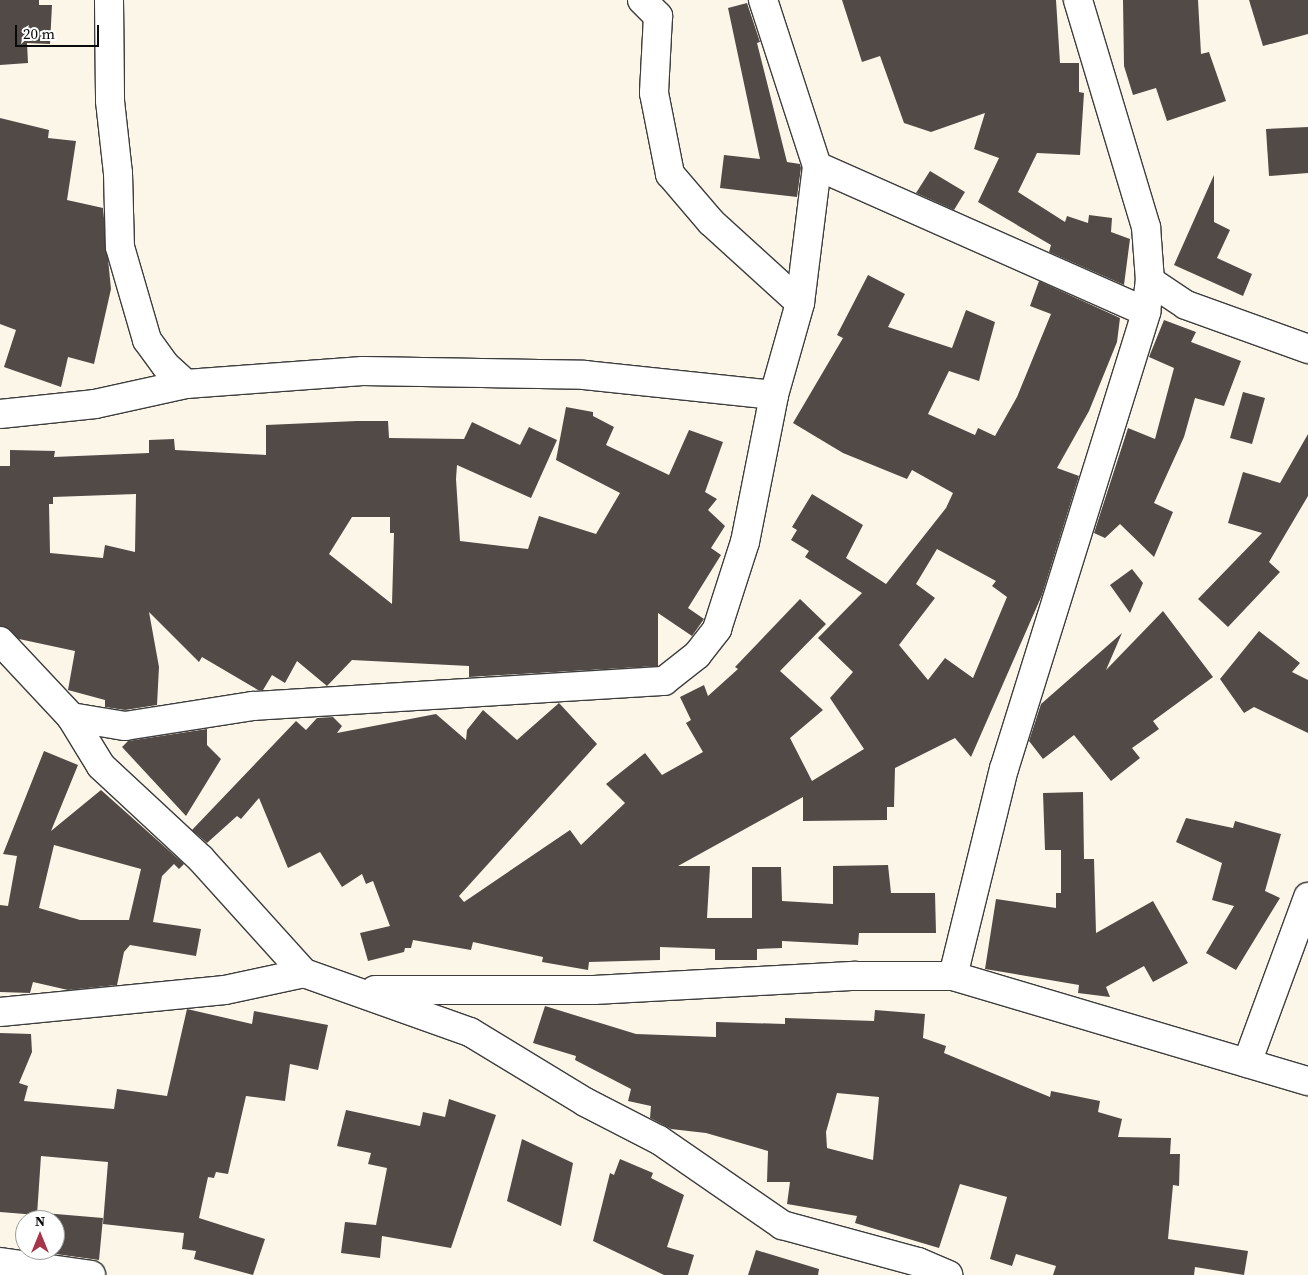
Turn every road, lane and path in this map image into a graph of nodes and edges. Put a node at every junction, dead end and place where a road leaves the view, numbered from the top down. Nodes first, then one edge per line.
1 (108, 0) edge
2 (642, 0) edge
3 (762, 0) edge
4 (1078, 0) edge
5 (817, 166) junction
6 (1150, 281) junction
7 (800, 304) junction
8 (1146, 312) junction
9 (1308, 349) edge
10 (186, 384) junction
11 (774, 395) junction
12 (0, 414) edge
13 (0, 641) edge
14 (71, 717) junction
15 (1308, 897) edge
16 (304, 973) junction
17 (953, 976) junction
18 (356, 989) junction
19 (0, 1012) edge
20 (1247, 1063) junction
21 (1308, 1082) edge
22 (0, 1262) edge
23 (91, 1275) edge
24 (948, 1275) edge

1 - 10 street
2 - 7 street
3 - 5 street
4 - 6 street
5 - 7 street
5 - 8 street
6 - 8 street
6 - 9 street
7 - 11 street
8 - 17 street
10 - 11 street
10 - 12 street
11 - 14 street
13 - 14 street
14 - 16 street
15 - 20 street
16 - 18 street
16 - 19 street
17 - 18 street
17 - 20 street
18 - 24 street
20 - 21 street
22 - 23 street

